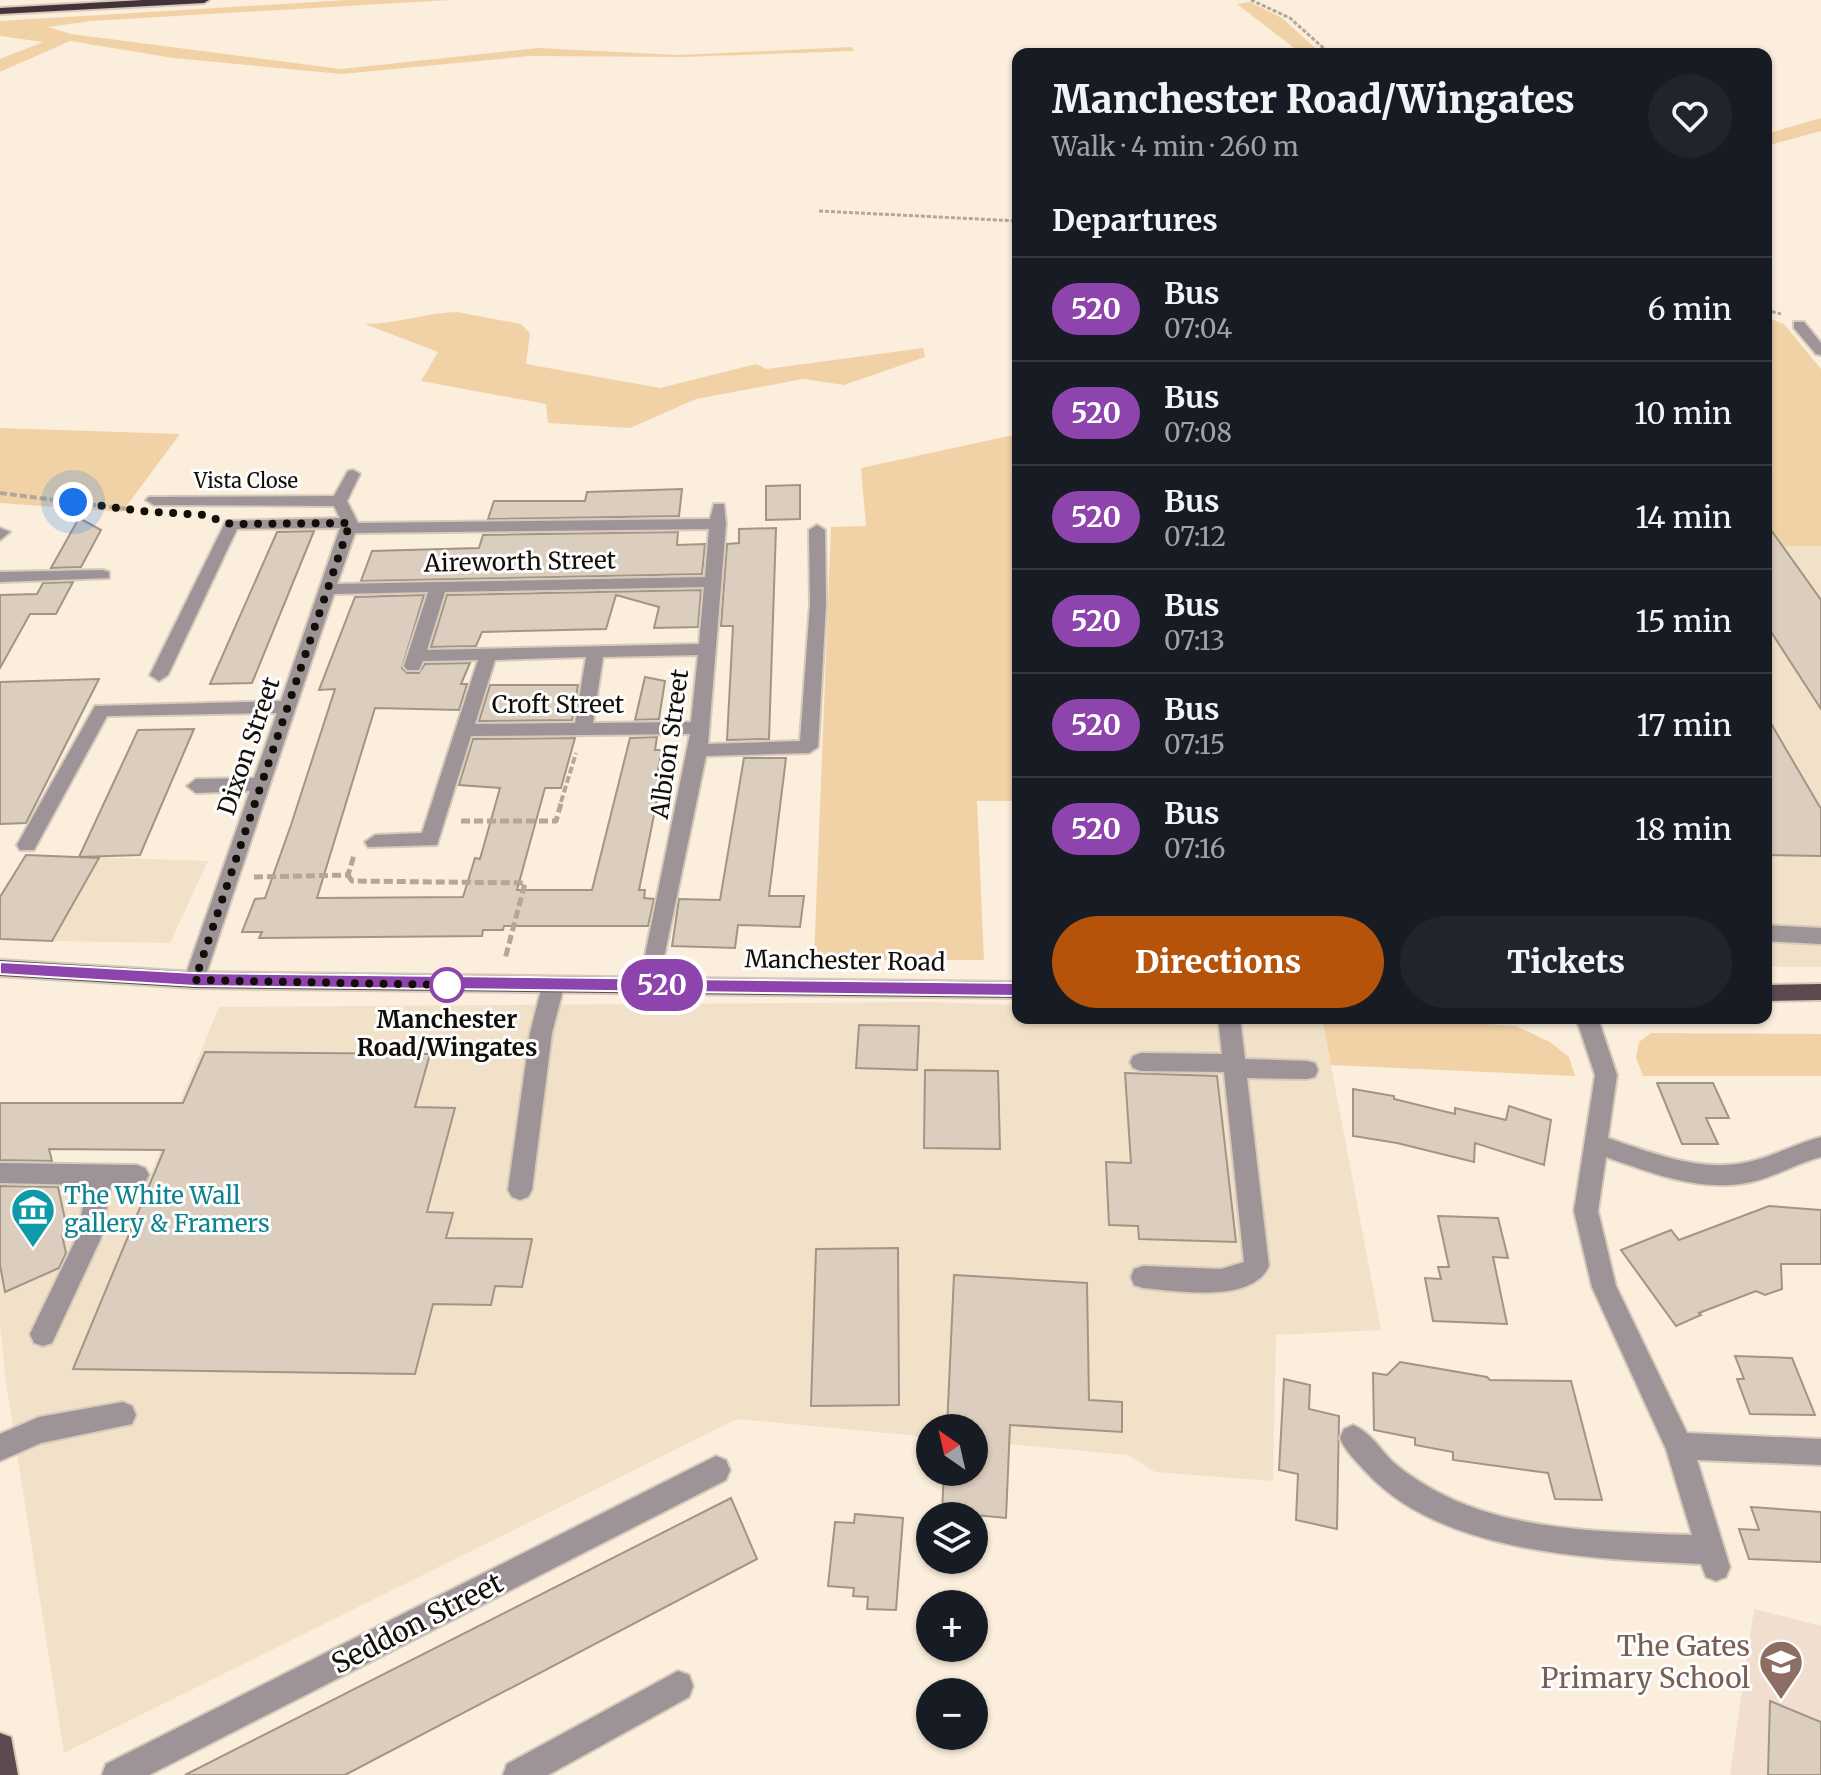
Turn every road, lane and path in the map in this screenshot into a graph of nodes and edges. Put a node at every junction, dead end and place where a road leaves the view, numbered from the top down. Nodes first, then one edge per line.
1 (204, 0) edge
2 (1251, 0) edge
3 (0, 11) edge
4 (1323, 48) edge
5 (819, 211) dead end
6 (1012, 221) edge
7 (1799, 325) dead end
8 (1821, 351) edge
9 (353, 474) dead end
10 (0, 493) edge
11 (154, 500) dead end
12 (339, 501) junction
13 (141, 511) dead end
14 (349, 525) junction
15 (817, 530) dead end
16 (103, 575) dead end
17 (0, 577) edge
18 (713, 582) junction
19 (438, 588) junction
20 (328, 589) junction
21 (707, 649) junction
22 (595, 652) junction
23 (488, 654) junction
24 (159, 675) dead end
25 (288, 707) junction
26 (700, 728) junction
27 (583, 729) junction
28 (464, 730) junction
29 (698, 750) junction
30 (262, 784) junction
31 (196, 786) dead end
32 (436, 821) junction
33 (375, 842) joint
34 (27, 845) dead end
35 (348, 875) junction
36 (229, 878) junction
37 (1772, 933) edge
38 (1821, 936) edge
39 (0, 968) edge
40 (195, 980) junction
41 (650, 985) junction
42 (498, 986) junction
43 (553, 986) junction
44 (1012, 990) edge
45 (1821, 992) edge
46 (1772, 993) edge
47 (1230, 1024) edge
48 (1589, 1024) edge
49 (1141, 1062) dead end
50 (1235, 1066) junction
51 (1307, 1070) dead end
52 (1596, 1144) junction
53 (1821, 1147) edge
54 (0, 1173) edge
55 (101, 1175) junction
56 (137, 1175) dead end
57 (520, 1190) dead end
58 (1143, 1277) dead end
59 (43, 1334) dead end
60 (123, 1415) dead end
61 (1353, 1438) dead end
62 (1679, 1446) junction
63 (0, 1448) edge
64 (1821, 1452) edge
65 (716, 1470) dead end
66 (678, 1686) dead end
67 (0, 1748) edge
68 (3, 1775) edge
69 (117, 1775) edge
70 (518, 1775) edge

1 - 3 highway
2 - 4 path
5 - 6 path
7 - 8 street
9 - 12 street
10 - 13 path
11 - 12 street, Vista Close
12 - 14 street
14 - 18 street, Albion Street
14 - 20 street, Dixon Street
14 - 24 street
15 - 29 street
16 - 17 street
18 - 19 street, Aireworth Street
18 - 21 street, Albion Street
19 - 20 street, Aireworth Street
19 - 23 street
20 - 25 street, Dixon Street
21 - 22 street
21 - 26 street, Albion Street
22 - 23 street
22 - 27 street
23 - 28 street
25 - 30 street, Dixon Street
25 - 34 street
26 - 27 street, Croft Street
26 - 29 street, Albion Street
27 - 28 street, Croft Street
27 - 32 path
28 - 32 street
29 - 41 street, Albion Street
30 - 31 street
30 - 36 street, Dixon Street
32 - 33 street
33 - 35 path
35 - 36 path
35 - 42 path
36 - 40 street, Dixon Street
37 - 38 street
39 - 40 main road, Manchester Road
40 - 42 main road, Manchester Road
41 - 43 main road, Manchester Road
41 - 44 main road, Manchester Road
42 - 43 main road, Manchester Road
43 - 57 street
45 - 46 main road
47 - 50 street
48 - 52 street
49 - 50 street
50 - 51 street
50 - 58 street
52 - 53 street
52 - 62 street
54 - 55 street
55 - 56 street
55 - 59 street
60 - 63 street
61 - 62 street
62 - 64 street
65 - 69 street, Seddon Street
66 - 70 street
67 - 68 main road

